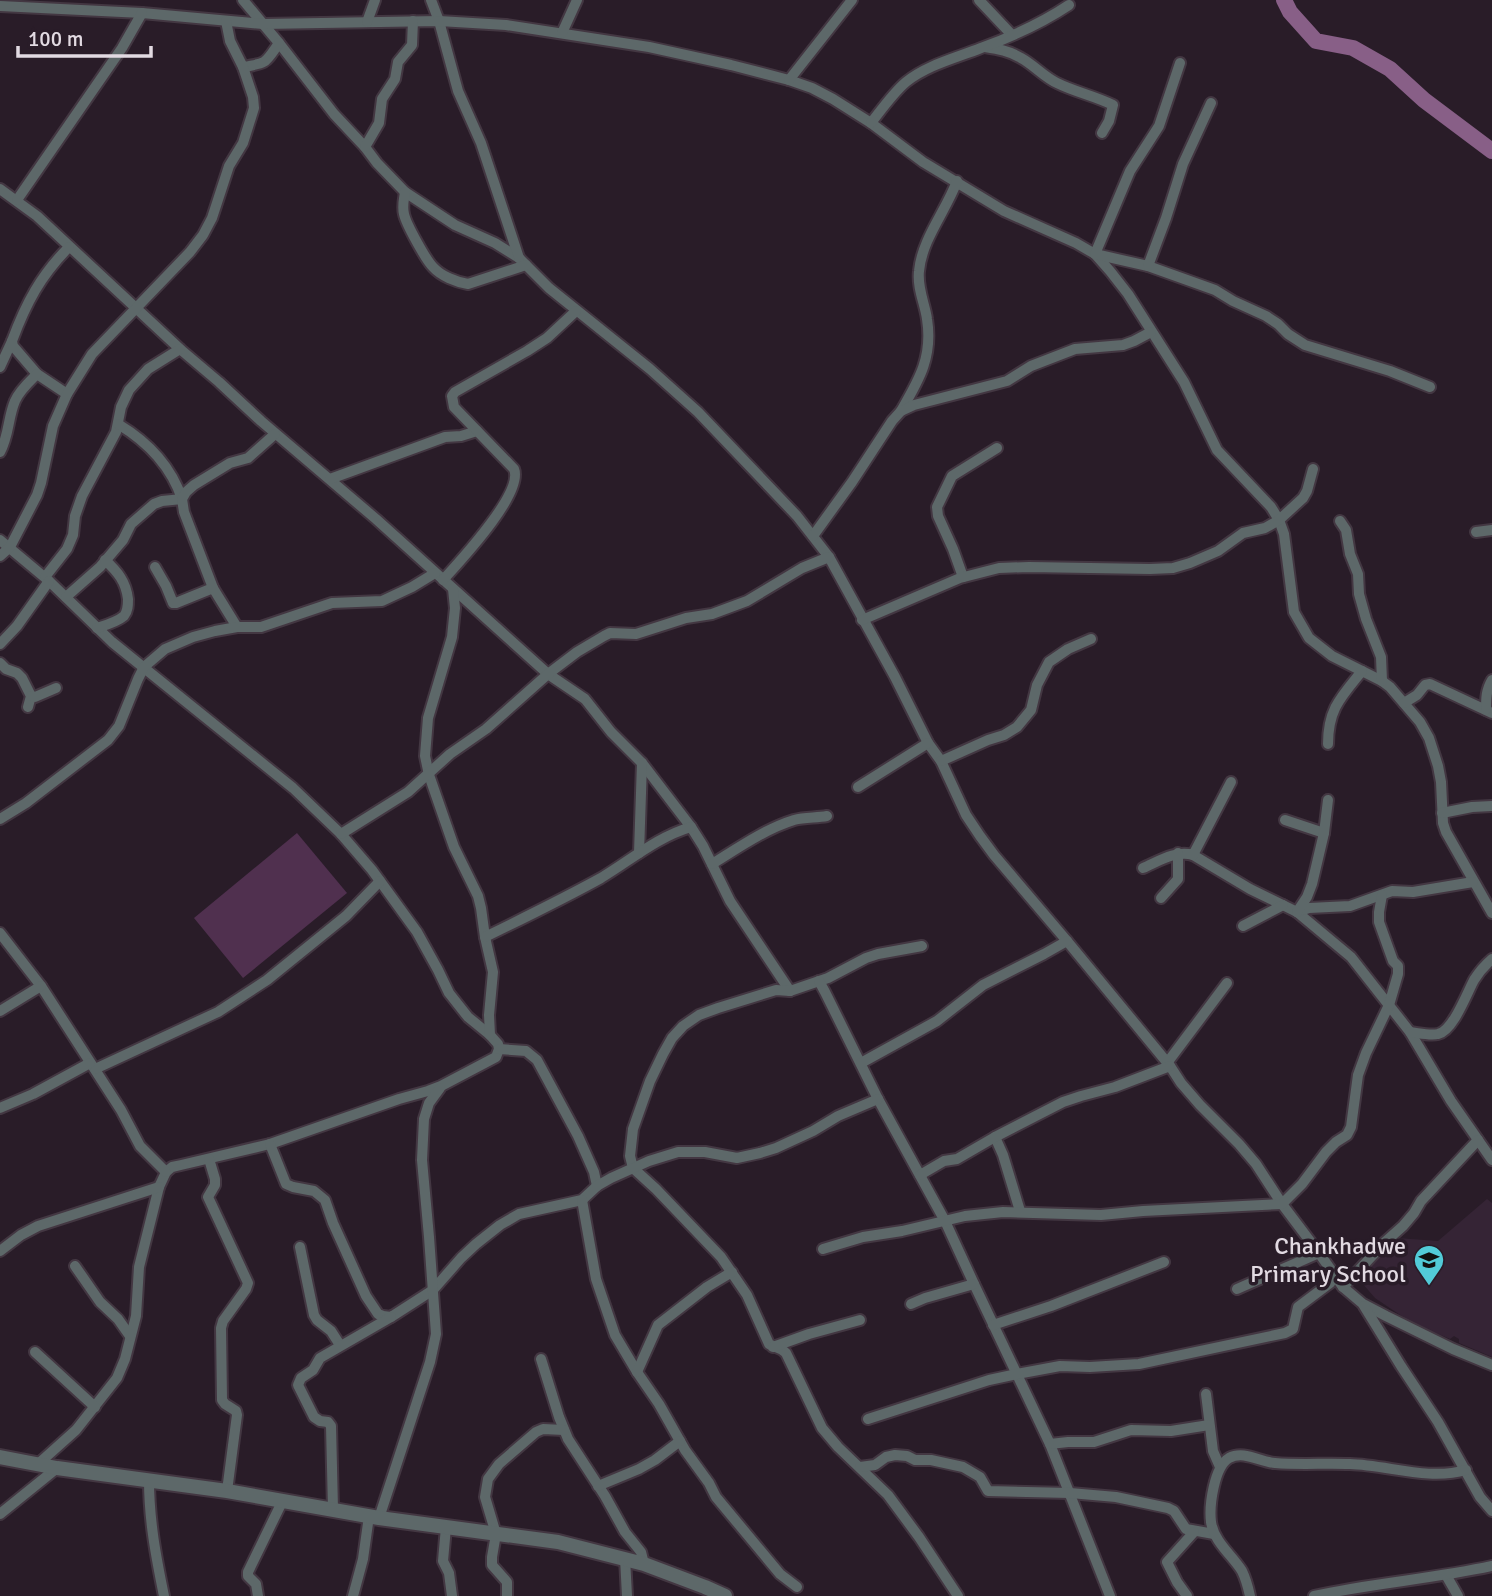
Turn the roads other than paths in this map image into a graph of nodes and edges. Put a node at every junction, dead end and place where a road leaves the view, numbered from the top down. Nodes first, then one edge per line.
1 (243, 0) edge
2 (374, 0) edge
3 (431, 0) edge
4 (577, 0) edge
5 (852, 0) edge
6 (979, 0) edge
7 (26, 3) edge
8 (1069, 5) dead end
9 (0, 6) edge
10 (142, 13) junction
11 (226, 21) junction
12 (413, 21) junction
13 (439, 21) junction
14 (367, 22) junction
15 (263, 24) junction
16 (562, 33) junction
17 (1012, 34) junction
18 (279, 43) junction
19 (985, 47) junction
20 (1180, 63) dead end
21 (243, 67) junction
22 (789, 80) junction
23 (1212, 103) dead end
24 (871, 123) junction
25 (1102, 133) dead end
26 (365, 147) junction
27 (957, 181) junction
28 (0, 189) edge
29 (405, 192) junction
30 (17, 200) junction
31 (69, 247) junction
32 (1095, 254) junction
33 (523, 261) junction
34 (1148, 266) junction
35 (137, 309) junction
36 (576, 311) junction
37 (1151, 332) junction
38 (12, 341) junction
39 (180, 349) junction
40 (0, 367) edge
41 (37, 374) junction
42 (1430, 387) dead end
43 (67, 394) junction
44 (901, 411) junction
45 (118, 424) junction
46 (477, 430) junction
47 (275, 434) junction
48 (997, 448) dead end
49 (0, 452) edge
50 (1313, 469) dead end
51 (330, 479) junction
52 (182, 499) junction
53 (1279, 520) junction
54 (1340, 521) dead end
55 (1492, 530) edge
56 (1476, 532) dead end
57 (813, 536) junction
58 (0, 540) edge
59 (10, 547) junction
60 (0, 556) edge
61 (829, 557) junction
62 (105, 560) junction
63 (155, 567) dead end
64 (439, 576) junction
65 (963, 577) junction
66 (47, 579) junction
67 (213, 588) junction
68 (453, 589) junction
69 (66, 597) junction
70 (862, 620) junction
71 (237, 627) junction
72 (97, 628) junction
73 (1091, 639) dead end
74 (0, 645) edge
75 (0, 663) edge
76 (145, 667) junction
77 (1362, 671) junction
78 (548, 674) junction
79 (1492, 680) edge
80 (1382, 681) junction
81 (56, 688) dead end
82 (1404, 703) junction
83 (1489, 712) edge
84 (928, 743) junction
85 (1328, 744) dead end
86 (941, 761) junction
87 (642, 763) junction
88 (429, 775) junction
89 (1231, 782) dead end
90 (858, 787) dead end
91 (1328, 800) dead end
92 (1492, 806) edge
93 (1442, 813) junction
94 (827, 816) dead end
95 (0, 819) edge
96 (1285, 820) dead end
97 (691, 827) junction
98 (1324, 833) junction
99 (341, 834) junction
100 (639, 853) junction
101 (1178, 853) junction
102 (1193, 855) junction
103 (712, 864) junction
104 (1143, 868) dead end
105 (380, 881) junction
106 (1473, 882) junction
107 (1382, 895) junction
108 (1161, 898) dead end
109 (1283, 905) junction
110 (1297, 912) junction
111 (1492, 913) edge
112 (1243, 926) dead end
113 (0, 933) edge
114 (485, 937) junction
115 (1067, 940) junction
116 (922, 946) dead end
117 (1492, 959) edge
118 (819, 981) junction
119 (1227, 983) dead end
120 (41, 986) junction
121 (790, 991) junction
122 (1389, 1005) junction
123 (0, 1012) edge
124 (1410, 1032) junction
125 (490, 1035) junction
126 (499, 1049) junction
127 (861, 1063) junction
128 (1169, 1064) junction
129 (92, 1066) junction
130 (442, 1086) junction
131 (877, 1099) junction
132 (0, 1108) edge
133 (995, 1137) junction
134 (1478, 1140) junction
135 (270, 1144) junction
136 (209, 1159) junction
137 (1492, 1160) edge
138 (632, 1168) junction
139 (166, 1172) junction
140 (920, 1175) junction
141 (597, 1186) junction
142 (159, 1187) junction
143 (582, 1200) junction
144 (1282, 1204) junction
145 (1020, 1211) junction
146 (945, 1221) junction
147 (300, 1247) dead end
148 (822, 1248) dead end
149 (0, 1251) edge
150 (1319, 1252) junction
151 (1164, 1262) dead end
152 (75, 1266) dead end
153 (732, 1272) junction
154 (1335, 1275) junction
155 (974, 1284) junction
156 (1343, 1287) junction
157 (1237, 1289) dead end
158 (433, 1290) junction
159 (911, 1304) dead end
160 (1363, 1304) junction
161 (391, 1317) junction
162 (860, 1320) dead end
163 (993, 1325) junction
164 (130, 1336) junction
165 (340, 1345) junction
166 (774, 1347) junction
167 (35, 1352) dead end
168 (541, 1359) dead end
169 (1492, 1365) edge
170 (636, 1372) junction
171 (1017, 1374) junction
172 (1206, 1394) dead end
173 (95, 1407) junction
174 (868, 1419) dead end
175 (1209, 1425) junction
176 (564, 1430) junction
177 (680, 1441) junction
178 (1051, 1444) junction
179 (0, 1457) edge
180 (37, 1465) junction
181 (860, 1467) junction
182 (1220, 1467) junction
183 (57, 1468) junction
184 (1466, 1470) junction
185 (149, 1480) junction
186 (598, 1486) junction
187 (228, 1491) junction
188 (1070, 1493) junction
189 (282, 1500) junction
190 (333, 1509) junction
191 (1492, 1511) edge
192 (0, 1514) edge
193 (374, 1517) junction
194 (446, 1527) junction
195 (1194, 1532) junction
196 (496, 1534) junction
197 (1214, 1534) junction
198 (625, 1558) junction
199 (644, 1564) junction
200 (1492, 1566) edge
201 (1446, 1575) junction
202 (797, 1587) dead end
203 (164, 1596) edge
204 (258, 1596) edge
205 (353, 1596) edge
206 (452, 1596) edge
207 (507, 1596) edge
208 (626, 1596) edge
209 (725, 1596) edge
210 (958, 1596) edge
211 (1110, 1596) edge
212 (1188, 1596) edge
213 (1250, 1596) edge
214 (1314, 1596) edge
215 (1458, 1596) edge

1 - 15 street
2 - 14 street
3 - 13 street
4 - 16 street
5 - 22 street
6 - 17 street
7 - 9 street
7 - 10 street
8 - 17 street
10 - 11 street
10 - 30 street
11 - 15 street
11 - 21 street
12 - 13 street
12 - 14 street
12 - 26 street
13 - 16 street
13 - 33 street
14 - 15 street
15 - 18 street
16 - 22 street
17 - 19 street
18 - 21 street
18 - 26 street
19 - 24 street
19 - 25 street
20 - 32 street
21 - 35 street
22 - 24 street
23 - 34 street
24 - 27 street
26 - 29 street
27 - 32 street
27 - 44 street
28 - 30 street
29 - 33 street
29 - 33 street
30 - 31 street
31 - 35 street
31 - 38 street
32 - 34 street
32 - 37 street
33 - 36 street
34 - 42 street
35 - 39 street
35 - 43 street
36 - 46 street
36 - 57 street
37 - 44 street
37 - 53 street
38 - 40 street
38 - 41 street
39 - 45 street
39 - 47 street
41 - 43 street
41 - 49 street
43 - 59 street
44 - 57 street
45 - 52 street
45 - 66 street
46 - 51 street
46 - 64 street
47 - 51 street
47 - 52 street
48 - 65 street
50 - 53 street
51 - 64 street
52 - 62 street
52 - 67 street
53 - 65 street
53 - 77 street
54 - 80 street
55 - 56 street
57 - 61 street
58 - 59 street
59 - 60 street
59 - 66 street
61 - 70 street
61 - 78 street
62 - 69 street
62 - 72 street
63 - 67 street
64 - 68 street
64 - 71 street
65 - 70 street
66 - 69 street
66 - 74 street
67 - 71 street
68 - 78 street
68 - 88 street
69 - 72 street
70 - 84 street
71 - 76 street
72 - 76 street
73 - 86 street
75 - 81 street
76 - 95 street
76 - 99 street
77 - 80 street
77 - 85 street
78 - 87 street
78 - 88 street
79 - 83 street
80 - 82 street
82 - 83 street
82 - 93 street
84 - 86 street
84 - 90 street
86 - 115 street
87 - 97 street
87 - 100 street
88 - 99 street
88 - 114 street
89 - 102 street
91 - 98 street
92 - 93 street
93 - 106 street
94 - 103 street
96 - 98 street
97 - 100 street
97 - 103 street
98 - 110 street
99 - 105 street
100 - 114 street
101 - 102 street
101 - 104 street
101 - 108 street
102 - 109 street
103 - 121 street
105 - 125 street
105 - 129 street
106 - 107 street
106 - 111 street
107 - 110 street
107 - 122 street
109 - 110 street
109 - 112 street
110 - 122 street
113 - 120 street
114 - 125 street
115 - 127 street
115 - 128 street
116 - 118 street
117 - 124 street
118 - 121 street
118 - 127 street
119 - 128 street
120 - 123 street
120 - 129 street
121 - 138 street
122 - 124 street
122 - 144 street
124 - 134 street
125 - 126 street
126 - 130 street
126 - 141 street
127 - 131 street
128 - 133 street
128 - 144 street
129 - 132 street
129 - 139 street
130 - 135 street
130 - 158 street
131 - 138 street
131 - 140 street
133 - 140 street
133 - 145 street
134 - 137 street
134 - 156 street
135 - 136 street
135 - 161 street
136 - 139 street
136 - 187 street
138 - 141 street
138 - 153 street
139 - 142 street
140 - 146 street
141 - 143 street
142 - 149 street
142 - 164 street
143 - 158 street
143 - 170 street
144 - 145 street
144 - 150 street
145 - 146 street
146 - 148 street
146 - 155 street
147 - 165 street
150 - 154 street
150 - 157 street
151 - 163 street
152 - 164 street
153 - 166 street
153 - 170 street
154 - 156 street
154 - 171 street
155 - 159 street
155 - 163 street
156 - 160 street
158 - 161 street
158 - 193 street
160 - 169 street
160 - 184 street
161 - 165 street
162 - 166 street
163 - 171 street
164 - 173 street
165 - 190 street
166 - 181 street
167 - 173 street
168 - 176 street
170 - 177 street
171 - 174 street
171 - 178 street
172 - 175 street
173 - 180 street
175 - 178 street
175 - 182 street
176 - 186 street
176 - 196 street
177 - 186 street
177 - 202 street
178 - 188 street
179 - 180 street
180 - 183 street
181 - 188 street
181 - 210 street
182 - 184 street
182 - 197 street
183 - 185 street
183 - 192 street
184 - 191 street
185 - 187 street
185 - 203 street
186 - 199 street
187 - 189 street
188 - 195 street
188 - 211 street
189 - 190 street
189 - 204 street
190 - 193 street
193 - 194 street
193 - 205 street
194 - 196 street
194 - 206 street
195 - 197 street
195 - 212 street
196 - 198 street
196 - 207 street
197 - 213 street
198 - 199 street
198 - 208 street
199 - 209 street
200 - 201 street
201 - 214 street
201 - 215 street

